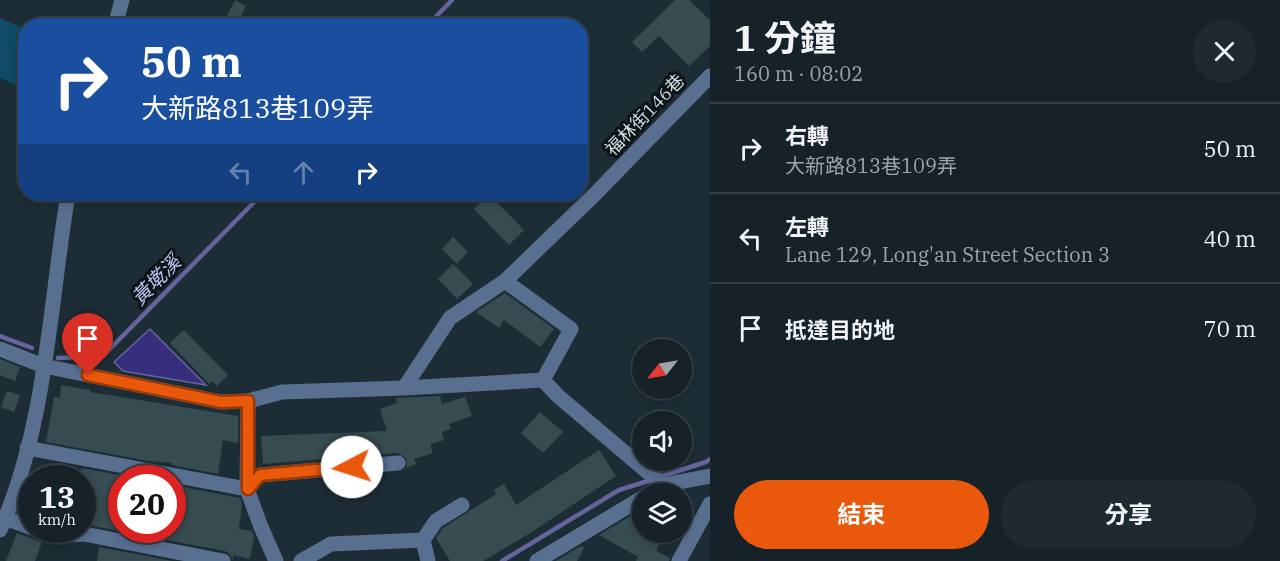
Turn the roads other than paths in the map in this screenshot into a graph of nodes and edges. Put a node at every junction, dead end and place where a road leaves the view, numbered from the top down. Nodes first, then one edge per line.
1 (122, 0) edge
2 (117, 18) edge
3 (710, 76) edge
4 (67, 201) edge
5 (588, 201) edge
6 (588, 201) edge
7 (505, 281) junction
8 (0, 349) edge
9 (44, 366) junction
10 (543, 380) junction
11 (404, 388) junction
12 (248, 401) junction
13 (27, 448) junction
14 (398, 463) dead end
15 (710, 476) edge
16 (654, 483) edge
17 (662, 483) edge
18 (248, 489) junction
19 (462, 504) dead end
20 (632, 504) edge
21 (710, 504) edge
22 (3, 524) edge
23 (18, 526) edge
24 (96, 536) edge
25 (423, 540) junction
26 (223, 561) edge
27 (276, 561) edge
28 (301, 561) edge
29 (428, 561) edge
30 (537, 561) edge
31 (679, 561) edge

1 - 2 street
3 - 5 street, 福林街146巷
4 - 9 street
6 - 7 street, 福林街146巷
7 - 10 street
7 - 11 street, 福林街146巷
8 - 9 street
9 - 12 street
9 - 13 street
10 - 11 street
10 - 16 street
11 - 12 street
12 - 18 street
13 - 18 street
13 - 22 street
14 - 18 street
15 - 17 street
18 - 27 street
19 - 25 street
20 - 30 street
21 - 31 street
22 - 23 street
24 - 26 street
25 - 28 street
25 - 29 street

